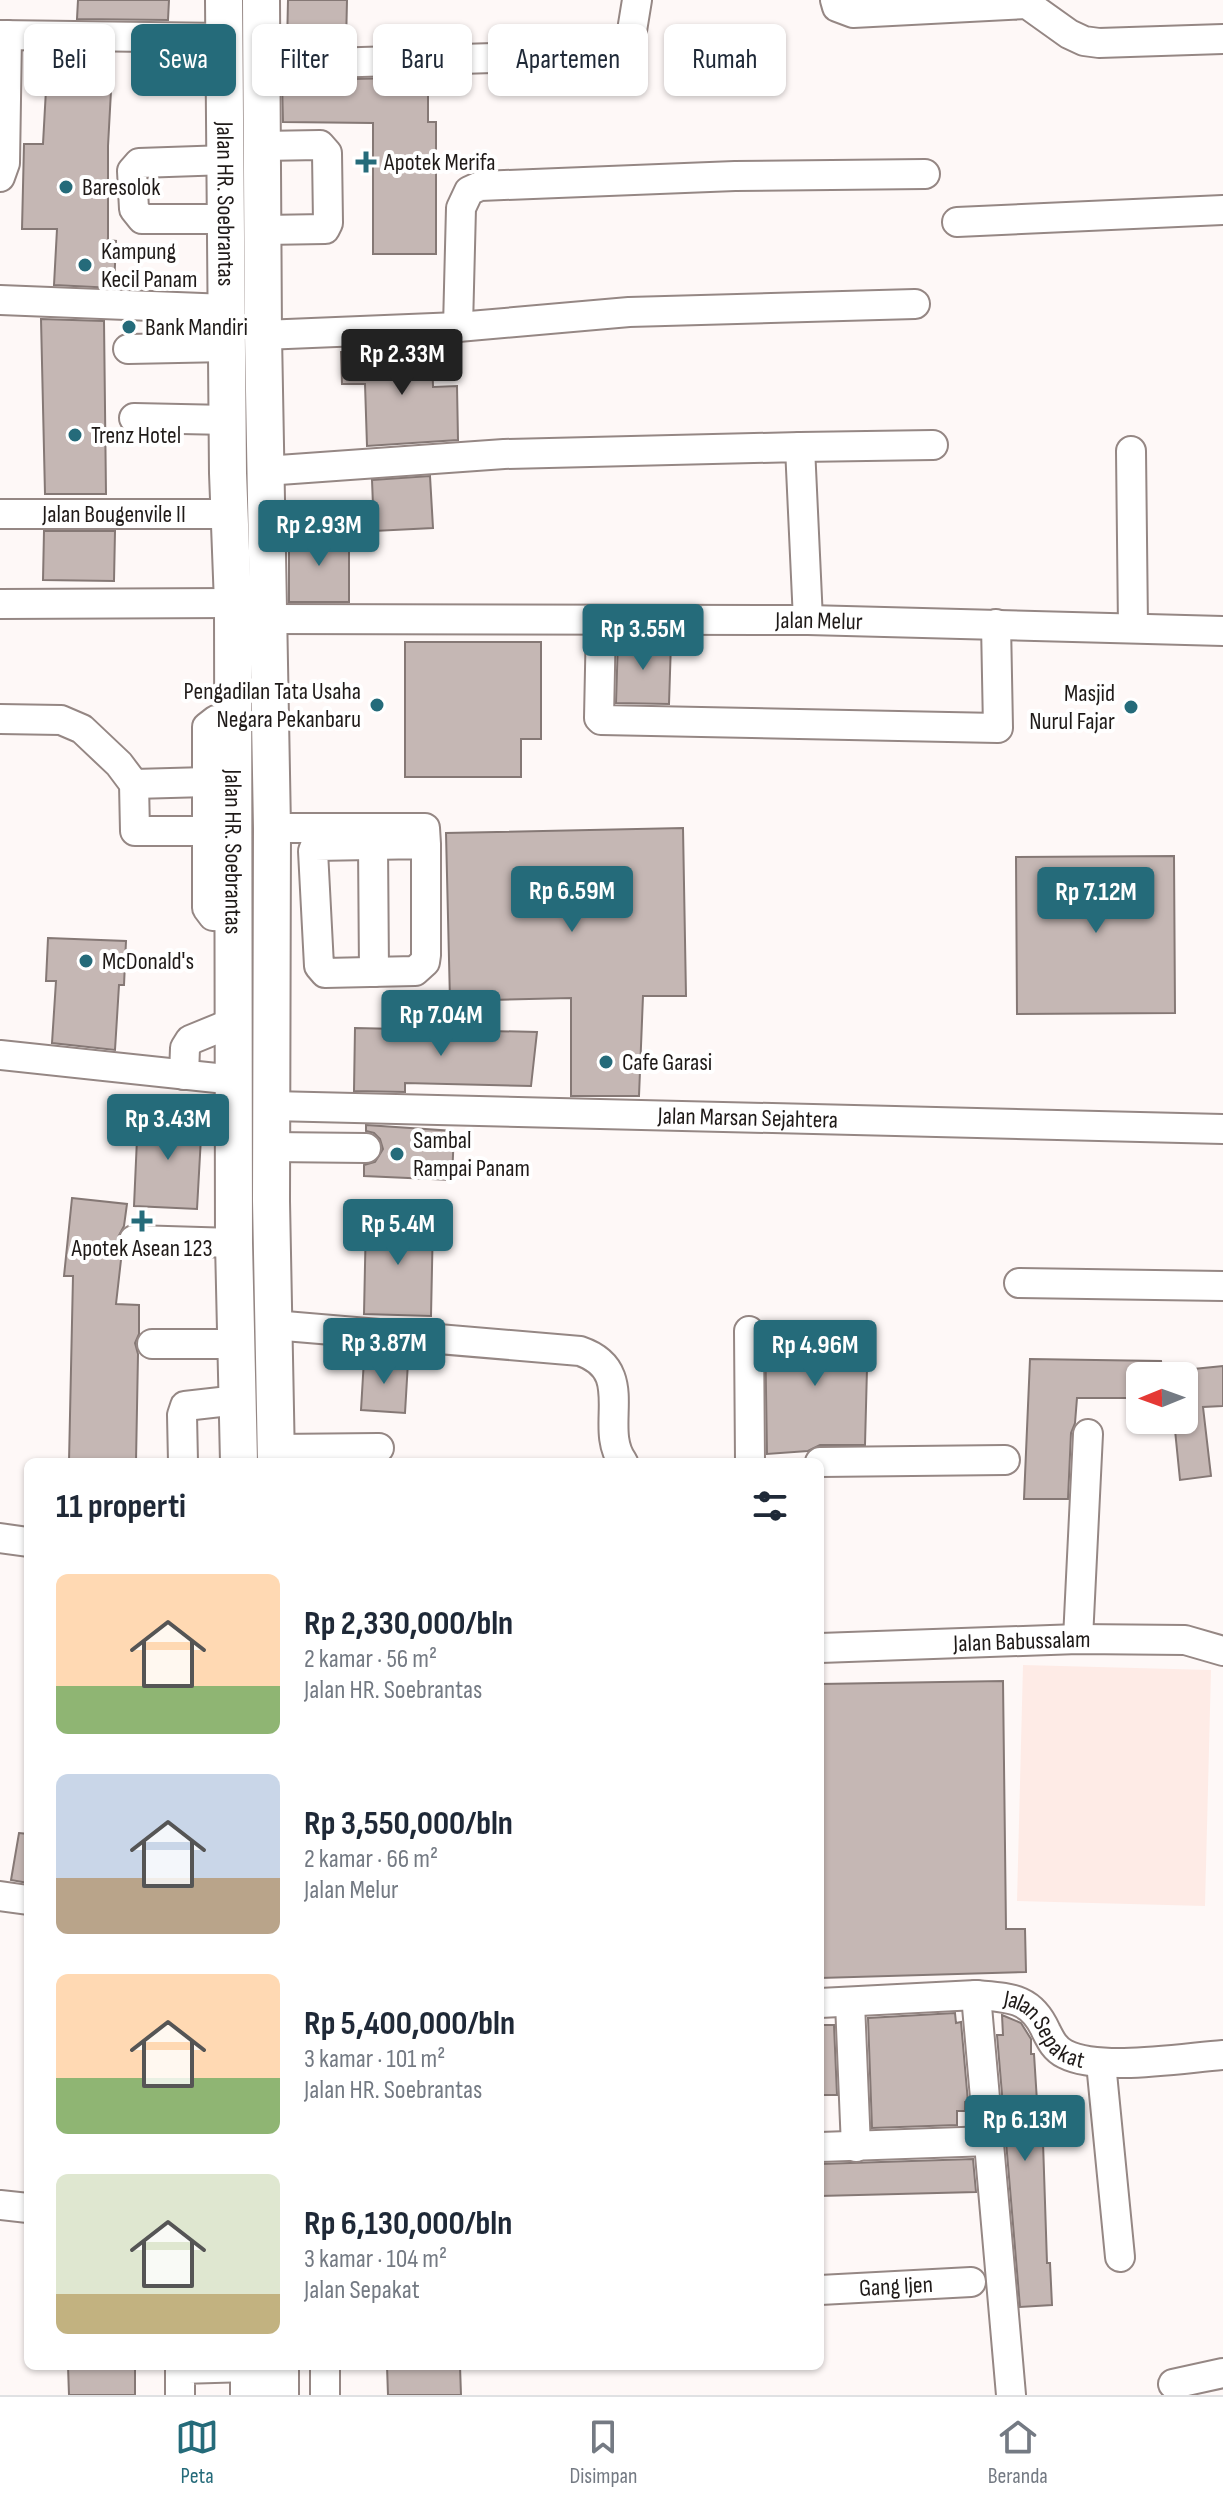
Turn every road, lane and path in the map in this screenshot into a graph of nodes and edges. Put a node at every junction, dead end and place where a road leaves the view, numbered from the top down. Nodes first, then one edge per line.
1 (224, 0) edge
2 (261, 0) edge
3 (637, 0) edge
4 (835, 0) edge
5 (1027, 2) edge
6 (932, 5) edge
7 (224, 24) edge
8 (261, 24) edge
9 (4, 35) edge
10 (131, 37) edge
11 (1223, 39) edge
12 (357, 62) edge
13 (225, 96) edge
14 (262, 96) edge
15 (262, 146) junction
16 (227, 160) junction
17 (925, 174) dead end
18 (0, 177) edge
19 (1223, 210) edge
20 (228, 219) junction
21 (957, 222) dead end
22 (264, 230) junction
23 (0, 300) edge
24 (915, 304) dead end
25 (227, 309) junction
26 (458, 327) junction
27 (263, 335) junction
28 (228, 347) junction
29 (128, 349) dead end
30 (134, 418) dead end
31 (228, 420) junction
32 (933, 445) dead end
33 (800, 447) junction
34 (1131, 451) dead end
35 (265, 471) junction
36 (0, 514) edge
37 (229, 514) junction
38 (233, 603) junction
39 (0, 604) edge
40 (269, 619) junction
41 (808, 620) junction
42 (601, 621) junction
43 (996, 624) junction
44 (1133, 627) junction
45 (1223, 631) edge
46 (0, 719) edge
47 (234, 719) junction
48 (207, 782) junction
49 (134, 784) junction
50 (272, 828) junction
51 (207, 831) junction
52 (426, 844) junction
53 (373, 845) junction
54 (313, 862) junction
55 (342, 862) dead end
56 (234, 917) junction
57 (374, 972) junction
58 (325, 973) junction
59 (272, 975) junction
60 (234, 1022) junction
61 (0, 1055) edge
62 (184, 1075) junction
63 (235, 1080) junction
64 (272, 1106) junction
65 (1223, 1129) edge
66 (272, 1147) junction
67 (366, 1148) dead end
68 (134, 1240) dead end
69 (234, 1243) junction
70 (1019, 1283) dead end
71 (1223, 1286) edge
72 (273, 1325) junction
73 (749, 1331) dead end
74 (152, 1344) dead end
75 (237, 1344) junction
76 (238, 1400) junction
77 (1088, 1434) dead end
78 (379, 1448) dead end
79 (276, 1455) edge
80 (183, 1458) edge
81 (239, 1458) edge
82 (620, 1458) edge
83 (750, 1458) edge
84 (1005, 1460) dead end
85 (824, 1462) edge
86 (0, 1538) edge
87 (24, 1541) edge
88 (1078, 1639) junction
89 (824, 1648) edge
90 (1223, 1651) edge
91 (0, 1896) edge
92 (24, 1899) edge
93 (976, 1995) junction
94 (824, 2003) edge
95 (850, 2003) junction
96 (1222, 2056) edge
97 (1101, 2063) junction
98 (1223, 2073) edge
99 (990, 2141) junction
100 (824, 2147) edge
101 (856, 2147) junction
102 (0, 2205) edge
103 (24, 2208) edge
104 (1120, 2257) dead end
105 (971, 2282) dead end
106 (824, 2290) edge
107 (180, 2370) edge
108 (207, 2370) edge
109 (325, 2370) edge
110 (260, 2372) edge
111 (1223, 2373) edge
112 (1173, 2384) dead end
113 (180, 2395) edge
114 (280, 2395) edge
115 (325, 2395) edge
116 (1011, 2395) edge

1 - 7 main road, Jalan HR. Soebrantas
2 - 8 main road, Jalan HR. Soebrantas
3 - 12 street
4 - 6 street
5 - 6 street
5 - 11 street
9 - 10 street
9 - 18 street
13 - 16 main road, Jalan HR. Soebrantas
14 - 15 main road, Jalan HR. Soebrantas
15 - 22 main road, Jalan HR. Soebrantas
15 - 22 street
16 - 20 main road, Jalan HR. Soebrantas
16 - 20 street
17 - 26 street
19 - 21 street
20 - 25 main road, Jalan HR. Soebrantas
22 - 27 main road, Jalan HR. Soebrantas
23 - 25 street
24 - 26 street
25 - 28 main road, Jalan HR. Soebrantas
26 - 27 street
27 - 35 main road, Jalan HR. Soebrantas
28 - 29 street
28 - 31 main road, Jalan HR. Soebrantas
30 - 31 street
31 - 37 main road, Jalan HR. Soebrantas
32 - 33 street
33 - 35 street
33 - 41 street
34 - 44 street
35 - 40 main road, Jalan HR. Soebrantas
36 - 37 street, Jalan Bougenvile II
37 - 38 main road, Jalan HR. Soebrantas
38 - 39 street
38 - 47 main road, Jalan HR. Soebrantas
40 - 42 street, Jalan Melur
40 - 50 main road, Jalan HR. Soebrantas
41 - 42 street, Jalan Melur
41 - 43 street, Jalan Melur
42 - 43 street
43 - 44 street, Jalan Melur
44 - 45 street, Jalan Melur
46 - 49 street
47 - 48 street
47 - 56 main road, Jalan HR. Soebrantas
48 - 49 street
48 - 51 street
49 - 51 street
50 - 52 street
50 - 59 main road, Jalan HR. Soebrantas
51 - 56 street
52 - 53 street
52 - 57 street
53 - 54 street
53 - 57 street
54 - 55 street
54 - 58 street
56 - 60 main road, Jalan HR. Soebrantas
57 - 58 street
58 - 59 street
59 - 64 main road, Jalan HR. Soebrantas
60 - 62 street
60 - 63 main road, Jalan HR. Soebrantas
61 - 62 street
62 - 63 street
63 - 69 main road, Jalan HR. Soebrantas
64 - 65 street, Jalan Marsan Sejahtera
64 - 66 main road, Jalan HR. Soebrantas
66 - 67 street
66 - 72 main road, Jalan HR. Soebrantas
68 - 69 street
69 - 75 main road, Jalan HR. Soebrantas
70 - 71 street
72 - 79 main road, Jalan HR. Soebrantas
72 - 82 street
73 - 83 street
74 - 75 street
75 - 76 main road, Jalan HR. Soebrantas
76 - 80 street
76 - 81 main road, Jalan HR. Soebrantas
77 - 88 street
78 - 79 street
84 - 85 street
86 - 87 street
88 - 89 street, Jalan Babussalam
88 - 90 street, Jalan Babussalam
91 - 92 street
93 - 95 street, Jalan Sepakat
93 - 97 street, Jalan Sepakat
93 - 99 street
94 - 95 street, Jalan Sepakat
95 - 101 street
96 - 97 street, Jalan Sepakat
96 - 98 street
97 - 104 street
99 - 101 street
99 - 116 street
100 - 101 street
102 - 103 street
105 - 106 street, Gang Ijen
107 - 113 street
108 - 110 street
109 - 115 street
110 - 114 main road
111 - 112 street

